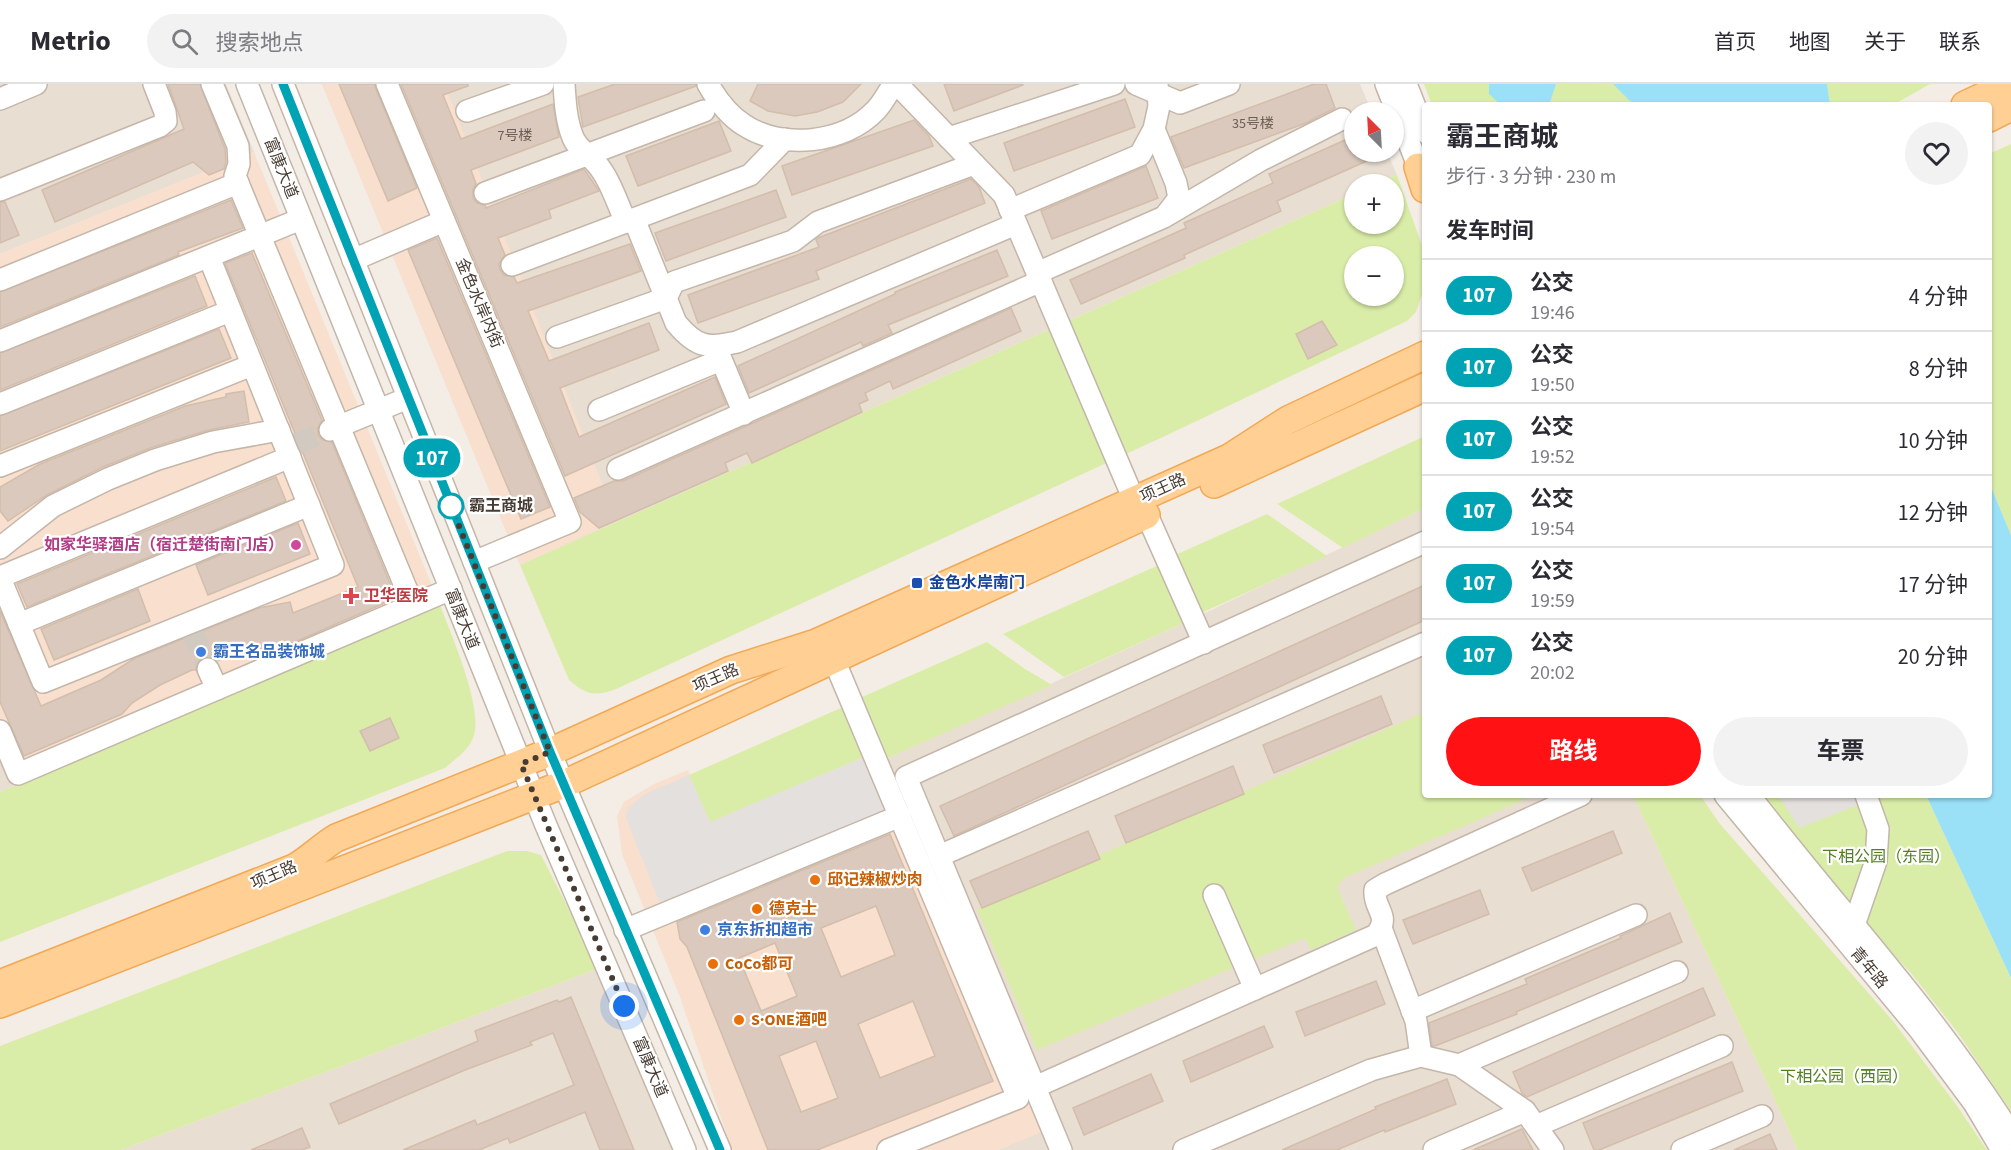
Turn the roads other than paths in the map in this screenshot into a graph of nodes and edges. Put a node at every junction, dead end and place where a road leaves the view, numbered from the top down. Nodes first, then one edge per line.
1 (36, 84) edge
2 (154, 84) edge
3 (212, 84) edge
4 (247, 84) edge
5 (283, 84) edge
6 (387, 84) edge
7 (543, 84) edge
8 (564, 84) edge
9 (708, 84) edge
10 (896, 84) edge
11 (1114, 84) edge
12 (1136, 84) edge
13 (1229, 84) edge
14 (1386, 84) edge
15 (1406, 84) edge
16 (2010, 84) edge
17 (1158, 89) edge
18 (0, 99) edge
19 (1971, 102) edge
20 (2011, 107) edge
21 (467, 111) dead end
22 (704, 111) dead end
23 (1992, 116) edge
24 (1342, 119) dead end
25 (1422, 124) edge
26 (1154, 129) junction
27 (949, 138) junction
28 (785, 140) junction
29 (587, 155) junction
30 (974, 164) junction
31 (1422, 177) edge
32 (238, 183) junction
33 (0, 190) edge
34 (485, 194) dead end
35 (1013, 217) junction
36 (1164, 217) junction
37 (302, 219) junction
38 (444, 221) junction
39 (630, 221) junction
40 (260, 236) junction
41 (209, 257) junction
42 (353, 260) junction
43 (512, 265) dead end
44 (1039, 277) junction
45 (0, 280) edge
46 (666, 298) junction
47 (230, 311) junction
48 (1422, 335) edge
49 (557, 337) dead end
50 (0, 341) edge
51 (719, 353) junction
52 (1422, 356) edge
53 (252, 365) junction
54 (1387, 373) junction
55 (1417, 393) edge
56 (408, 399) junction
57 (0, 404) edge
58 (379, 410) junction
59 (599, 410) dead end
60 (744, 414) junction
61 (334, 428) junction
62 (288, 445) junction
63 (0, 466) edge
64 (618, 470) dead end
65 (309, 505) junction
66 (1141, 508) junction
67 (1422, 543) edge
68 (0, 548) edge
69 (474, 562) junction
70 (0, 578) edge
71 (451, 589) junction
72 (413, 606) junction
73 (19, 624) junction
74 (1204, 643) junction
75 (1422, 644) edge
76 (834, 660) junction
77 (208, 669) tunnel mouth
78 (217, 689) junction
79 (0, 731) edge
80 (550, 752) junction
81 (521, 764) junction
82 (897, 781) junction
83 (564, 784) junction
84 (535, 796) junction
85 (1574, 798) edge
86 (1727, 798) edge
87 (1751, 798) edge
88 (1867, 798) edge
89 (900, 816) junction
90 (939, 856) junction
91 (1214, 895) dead end
92 (1636, 915) dead end
93 (1854, 925) junction
94 (1382, 928) junction
95 (625, 930) junction
96 (1677, 972) dead end
97 (0, 984) edge
98 (1255, 989) junction
99 (0, 1004) edge
100 (1412, 1011) junction
101 (1722, 1046) dead end
102 (1421, 1056) junction
103 (1459, 1065) junction
104 (1035, 1087) junction
105 (1762, 1116) dead end
106 (1531, 1119) junction
107 (2011, 1134) edge
108 (686, 1150) edge
109 (720, 1150) edge
110 (888, 1150) edge
111 (1061, 1150) edge
112 (1184, 1150) edge
113 (1434, 1150) edge
114 (1553, 1150) edge
115 (1682, 1150) edge
116 (2002, 1150) edge

1 - 18 street
2 - 33 street
3 - 32 street
4 - 37 street, 富康大道
5 - 42 street, 富康大道
6 - 38 street, 金色水岸内街
7 - 21 street
8 - 29 street
9 - 28 street
10 - 27 street
10 - 28 street
11 - 27 street
12 - 17 street
13 - 17 street
14 - 31 street
15 - 25 street
16 - 19 main road
17 - 26 street
20 - 23 main road
22 - 29 street
24 - 36 street
26 - 35 street
26 - 36 street
27 - 30 street
28 - 39 street
29 - 34 street
29 - 39 street
30 - 35 street
30 - 46 street
32 - 40 street
32 - 45 street
35 - 44 street
35 - 51 street
36 - 44 street
37 - 40 street
37 - 58 street, 富康大道
38 - 42 street
38 - 69 street, 金色水岸内街
39 - 43 street
39 - 46 street
40 - 41 street
40 - 61 street
41 - 47 street
41 - 50 street
42 - 56 street, 富康大道
44 - 60 street
44 - 66 street
46 - 49 street
46 - 51 street
47 - 53 street
47 - 57 street
48 - 54 main road
51 - 59 street
51 - 60 street
52 - 54 main road, 项王路
53 - 62 street
53 - 63 street
54 - 66 main road, 项王路
55 - 66 main road, 项王路
56 - 58 street
56 - 69 street, 富康大道
58 - 61 street
58 - 71 street, 富康大道
60 - 64 street
61 - 72 street
62 - 65 street
62 - 68 street
62 - 70 street
65 - 73 street
65 - 73 street
66 - 74 street
66 - 76 main road, 项王路
66 - 80 main road, 项王路
67 - 74 street
69 - 80 street, 富康大道
70 - 73 street
71 - 72 street
71 - 81 street, 富康大道
72 - 78 street
74 - 82 street
75 - 90 street
76 - 82 street
76 - 83 main road, 项王路
77 - 78 street
78 - 79 street
80 - 81 main road, 项王路
80 - 83 street, 富康大道
81 - 84 street, 富康大道
81 - 97 main road, 项王路
82 - 89 street
82 - 90 street
83 - 84 main road, 项王路
83 - 95 street, 富康大道
84 - 99 main road, 项王路
84 - 108 street, 富康大道
85 - 94 street
86 - 116 street, 青年路
87 - 93 street, 青年路
88 - 93 street
89 - 95 street
89 - 110 street
90 - 104 street
91 - 98 street
92 - 100 street
93 - 107 street, 青年路
94 - 98 street
94 - 100 street
95 - 109 street, 富康大道
96 - 103 street
98 - 104 street
100 - 102 street
101 - 106 street
102 - 103 street
102 - 112 street
103 - 106 street
104 - 111 street
105 - 115 street
106 - 113 street
106 - 114 street

